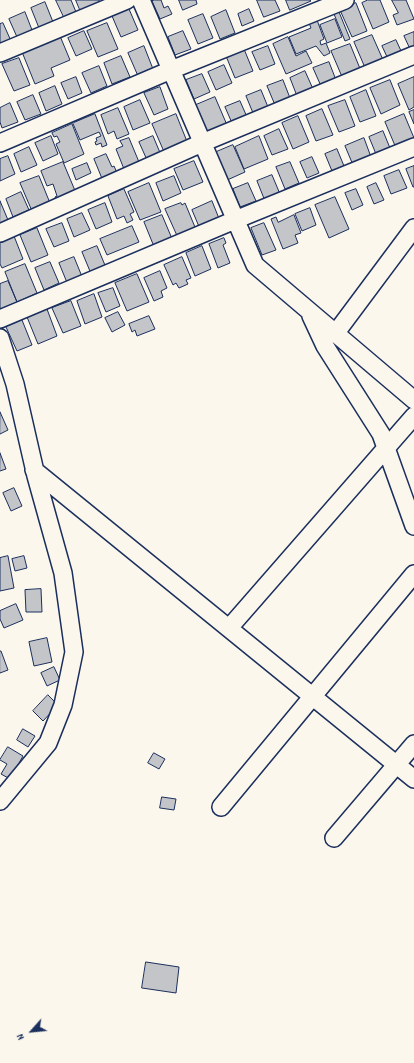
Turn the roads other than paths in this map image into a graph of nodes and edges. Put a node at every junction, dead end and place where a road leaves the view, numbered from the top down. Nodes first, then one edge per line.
1 (127, 0) edge
2 (141, 0) edge
3 (345, 0) edge
4 (0, 53) edge
5 (414, 55) edge
6 (171, 70) junction
7 (0, 143) edge
8 (202, 143) junction
9 (414, 147) edge
10 (235, 220) junction
11 (414, 228) edge
12 (0, 233) edge
13 (308, 310) junction
14 (0, 320) edge
15 (335, 334) junction
16 (0, 338) edge
17 (414, 400) edge
18 (414, 416) edge
19 (386, 448) junction
20 (34, 470) junction
21 (414, 526) edge
22 (414, 574) edge
23 (229, 628) junction
24 (313, 696) junction
25 (414, 744) edge
26 (396, 764) junction
27 (414, 779) edge
28 (0, 801) edge
29 (222, 807) dead end
30 (334, 838) dead end

1 - 4 street
2 - 6 street
3 - 6 street
5 - 8 street
6 - 7 street
6 - 8 street
8 - 10 street
8 - 12 street
9 - 10 street
10 - 13 street
10 - 14 street
11 - 15 street
13 - 15 street
13 - 19 street
15 - 17 street
16 - 20 street
18 - 19 street
19 - 21 street
19 - 23 street
20 - 23 street
20 - 28 street
22 - 24 street
23 - 24 street
24 - 26 street
24 - 29 street
25 - 26 street
26 - 27 street
26 - 30 street

